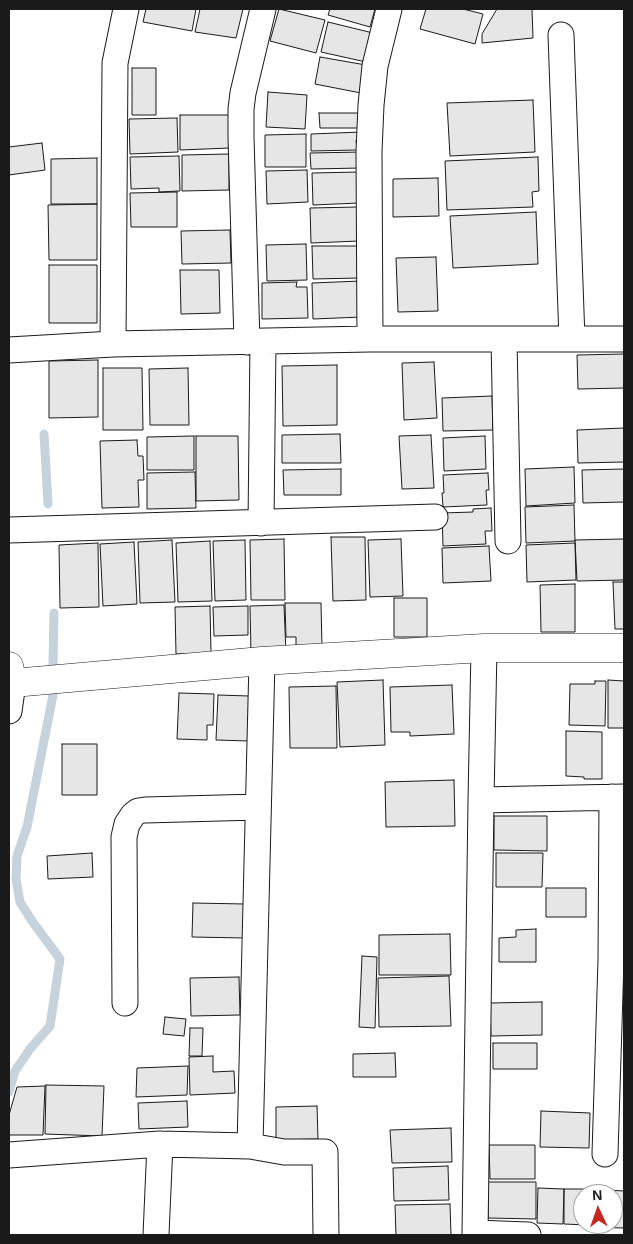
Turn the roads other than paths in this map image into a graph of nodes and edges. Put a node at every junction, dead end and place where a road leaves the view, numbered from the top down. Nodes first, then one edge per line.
1 (126, 9) edge
2 (263, 9) edge
3 (389, 9) edge
4 (560, 35) dead end
5 (370, 339) junction
6 (504, 339) junction
7 (572, 339) junction
8 (624, 339) edge
9 (255, 342) junction
10 (113, 344) junction
11 (9, 350) edge
12 (435, 517) dead end
13 (261, 523) junction
14 (9, 530) edge
15 (508, 541) dead end
16 (484, 648) junction
17 (624, 648) edge
18 (262, 661) junction
19 (11, 674) edge
20 (9, 711) edge
21 (618, 797) edge
22 (481, 800) junction
23 (258, 807) junction
24 (618, 960) edge
25 (125, 1003) dead end
26 (160, 1144) junction
27 (250, 1146) junction
28 (605, 1154) dead end
29 (9, 1155) edge
30 (475, 1234) edge
31 (156, 1235) edge
32 (326, 1235) edge
33 (528, 1235) edge

1 - 10 street
2 - 9 street
3 - 5 street
4 - 7 street
5 - 6 street
5 - 9 street
6 - 7 street
6 - 15 street
7 - 8 street
9 - 10 street
9 - 13 street
10 - 11 street
12 - 13 street
13 - 14 street
16 - 17 street
16 - 18 street
16 - 22 street
18 - 19 street
18 - 23 street
19 - 20 street
21 - 22 street
21 - 24 street
22 - 30 street
23 - 25 street
23 - 27 street
24 - 28 street
26 - 27 street
26 - 29 street
26 - 31 street
27 - 32 street
30 - 33 street

